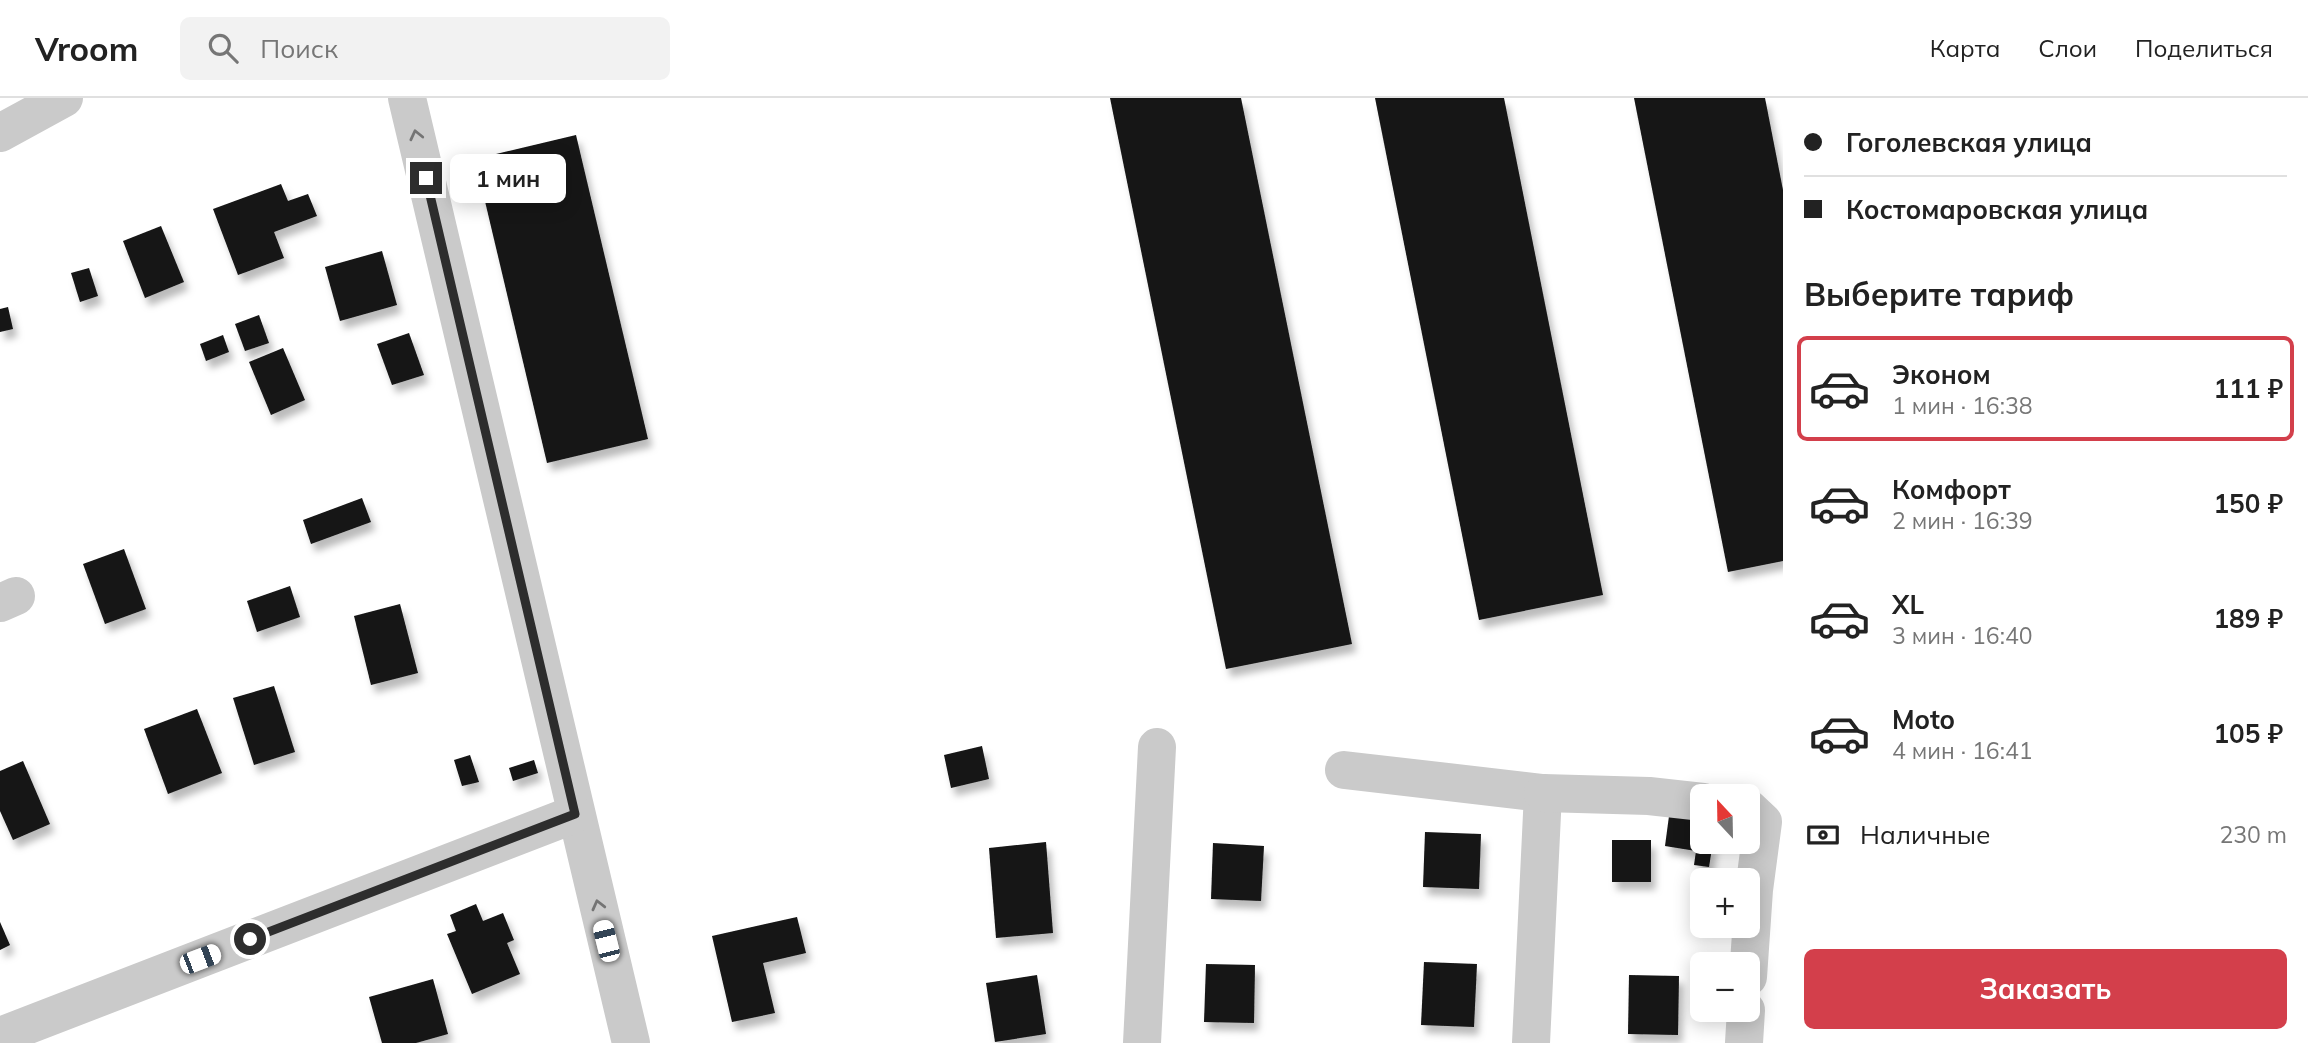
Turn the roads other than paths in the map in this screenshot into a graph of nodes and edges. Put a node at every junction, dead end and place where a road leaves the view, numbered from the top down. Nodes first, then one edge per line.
1 (64, 98) edge
2 (407, 98) edge
3 (0, 133) edge
4 (1157, 747) dead end
5 (1344, 769) dead end
6 (1543, 793) junction
7 (1690, 801) edge
8 (575, 814) junction
9 (1760, 819) edge
10 (1760, 845) edge
11 (1759, 854) edge
12 (1750, 952) edge
13 (1745, 1022) edge
14 (0, 1036) edge
15 (631, 1043) edge
16 (1142, 1043) edge
17 (1531, 1043) edge
18 (1744, 1043) edge

1 - 3 street
8 -> 2 street
4 - 16 street
5 - 6 street
6 - 7 street
6 - 17 street
8 - 14 street
15 -> 8 street
9 - 10 street
11 - 12 street
13 - 18 street

